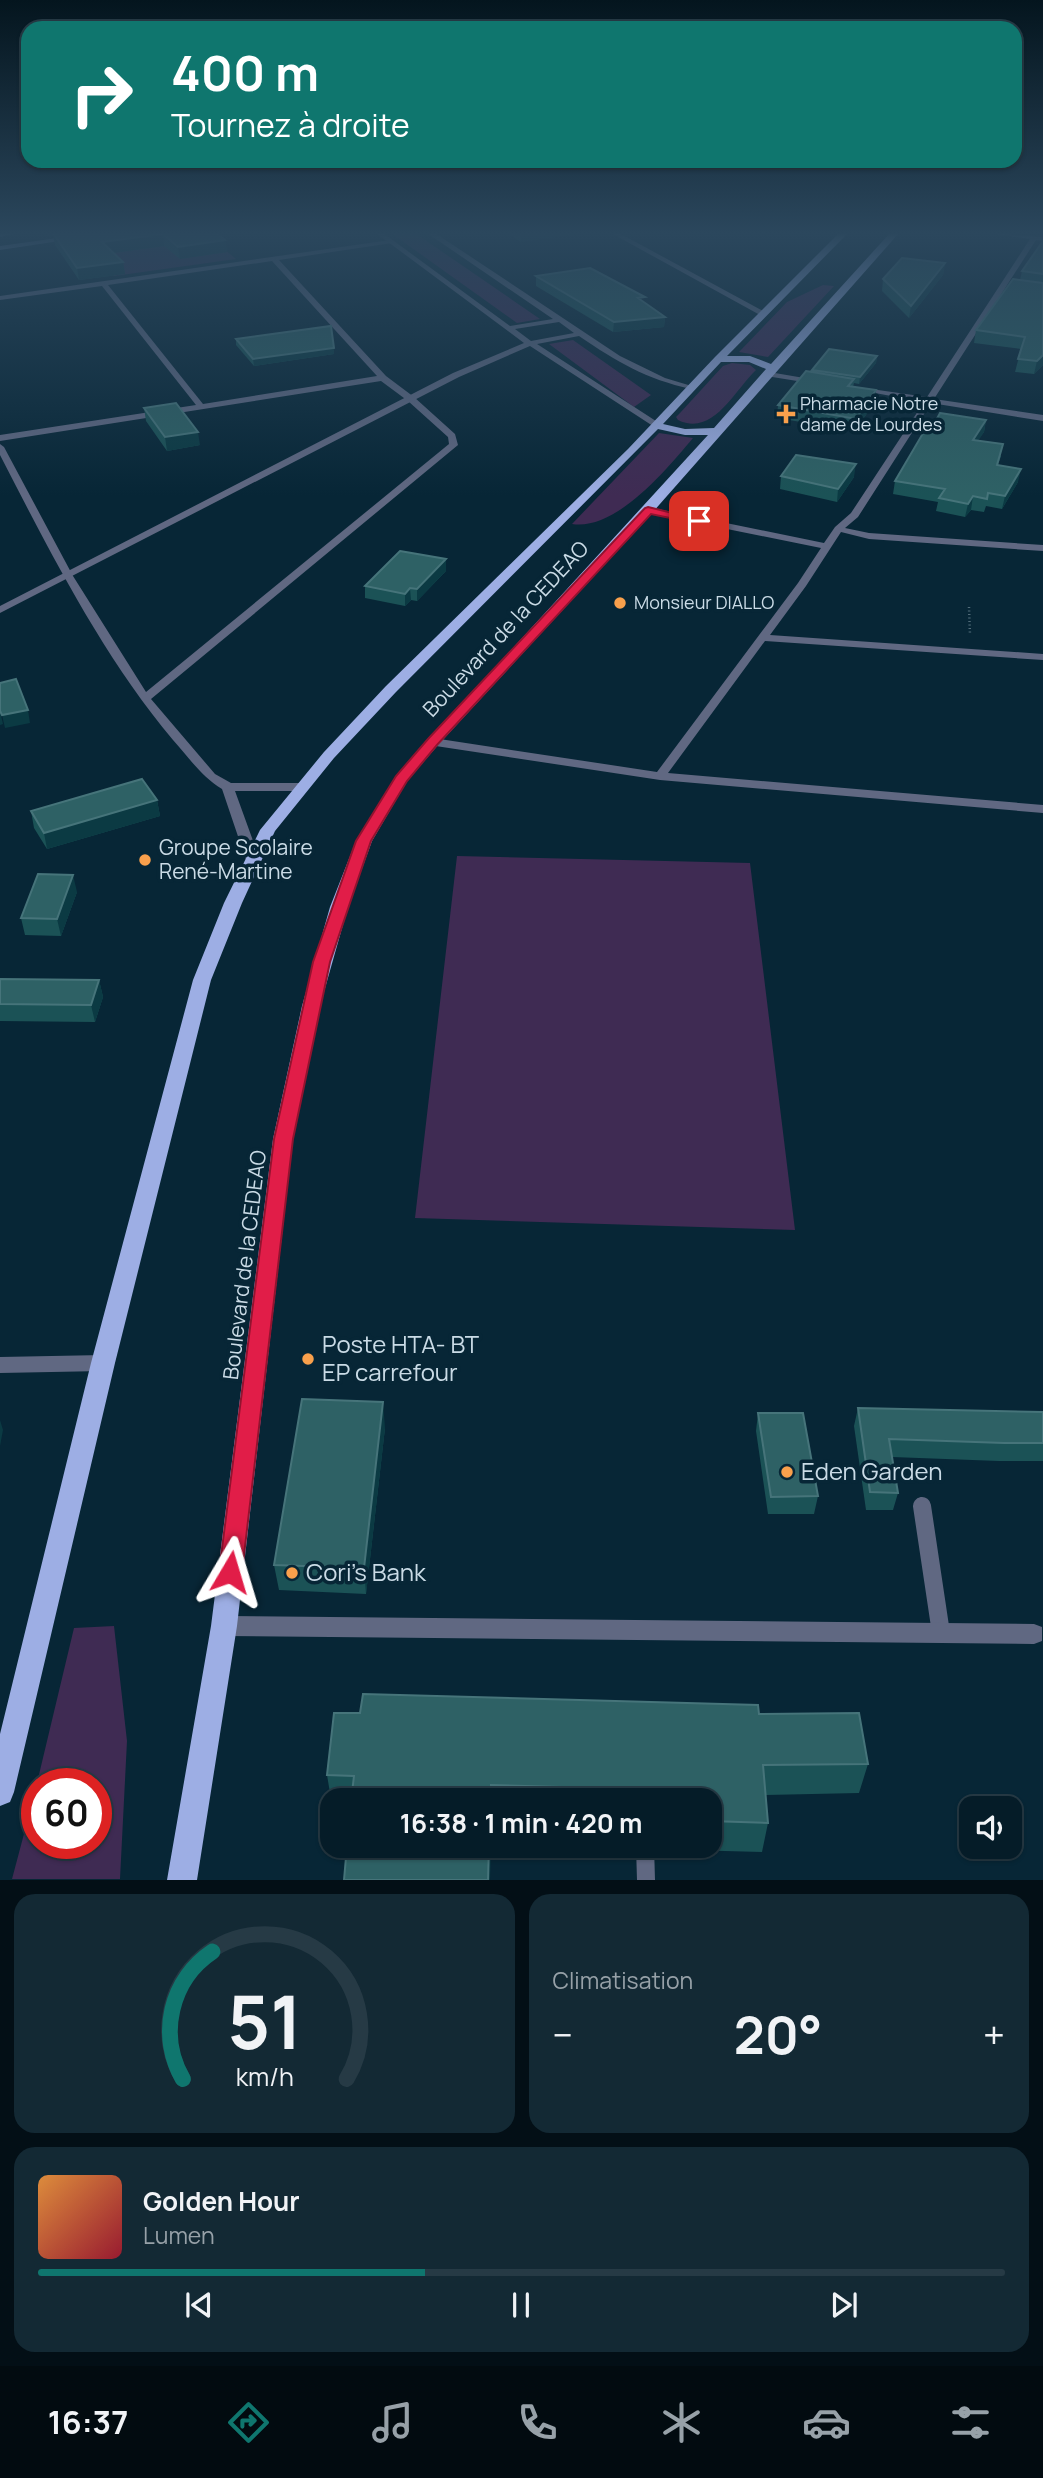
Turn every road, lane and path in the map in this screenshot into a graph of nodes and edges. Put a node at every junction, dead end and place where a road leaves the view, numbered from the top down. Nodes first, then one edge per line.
1 (133, 321) edge
2 (331, 321) edge
3 (500, 321) edge
4 (555, 321) edge
5 (560, 321) edge
6 (756, 321) edge
7 (816, 321) edge
8 (982, 321) edge
9 (510, 328) junction
10 (579, 334) junction
11 (531, 343) junction
12 (718, 359) junction
13 (771, 371) junction
14 (383, 378) junction
15 (823, 383) edge
16 (691, 387) junction
17 (849, 388) edge
18 (411, 399) junction
19 (930, 402) junction
20 (201, 406) junction
21 (1043, 418) edge
22 (656, 425) junction
23 (717, 431) junction
24 (0, 438) edge
25 (0, 447) edge
26 (648, 510) junction
27 (838, 528) junction
28 (826, 546) junction
29 (1043, 548) edge
30 (68, 576) junction
31 (969, 607) dead end
32 (0, 610) edge
33 (762, 638) junction
34 (970, 653) junction
35 (1043, 657) edge
36 (145, 699) junction
37 (433, 742) junction
38 (660, 776) junction
39 (228, 787) junction
40 (302, 787) junction
41 (1043, 809) edge
42 (253, 860) junction
43 (103, 1363) junction
44 (0, 1365) edge
45 (922, 1506) dead end
46 (224, 1626) junction
47 (941, 1633) junction
48 (1034, 1634) dead end
49 (0, 1793) edge
50 (645, 1858) edge
51 (182, 1880) edge
52 (646, 1880) edge

1 - 20 street
2 - 14 street
3 - 9 street
4 - 9 street
5 - 10 street
6 - 12 main road
7 - 13 main road, Boulevard de la CEDEAO
8 - 19 street
9 - 11 street
10 - 11 street
10 - 16 street
11 - 18 street
11 - 22 street
12 - 13 main road
12 - 16 main road
13 - 15 street
13 - 23 main road, Boulevard de la CEDEAO
14 - 18 street
14 - 20 street
16 - 22 main road
17 - 19 street
18 - 30 street
18 - 36 street
19 - 21 street
19 - 27 street
20 - 24 street
22 - 23 main road
22 - 40 main road
23 - 26 main road, Boulevard de la CEDEAO
25 - 30 street
26 - 28 street
26 - 37 main road, Boulevard de la CEDEAO
27 - 28 street
27 - 29 street
28 - 33 street
30 - 32 street
30 - 36 street
31 - 34 path
33 - 34 street
33 - 38 street
34 - 35 street
36 - 39 street
37 - 38 street
37 - 46 main road, Boulevard de la CEDEAO
38 - 41 street
39 - 40 street
39 - 42 street
40 - 42 main road
42 - 43 main road
43 - 44 street
43 - 49 main road
45 - 47 lane
46 - 47 street
46 - 51 main road, Boulevard de la CEDEAO
47 - 48 street
50 - 52 lane

